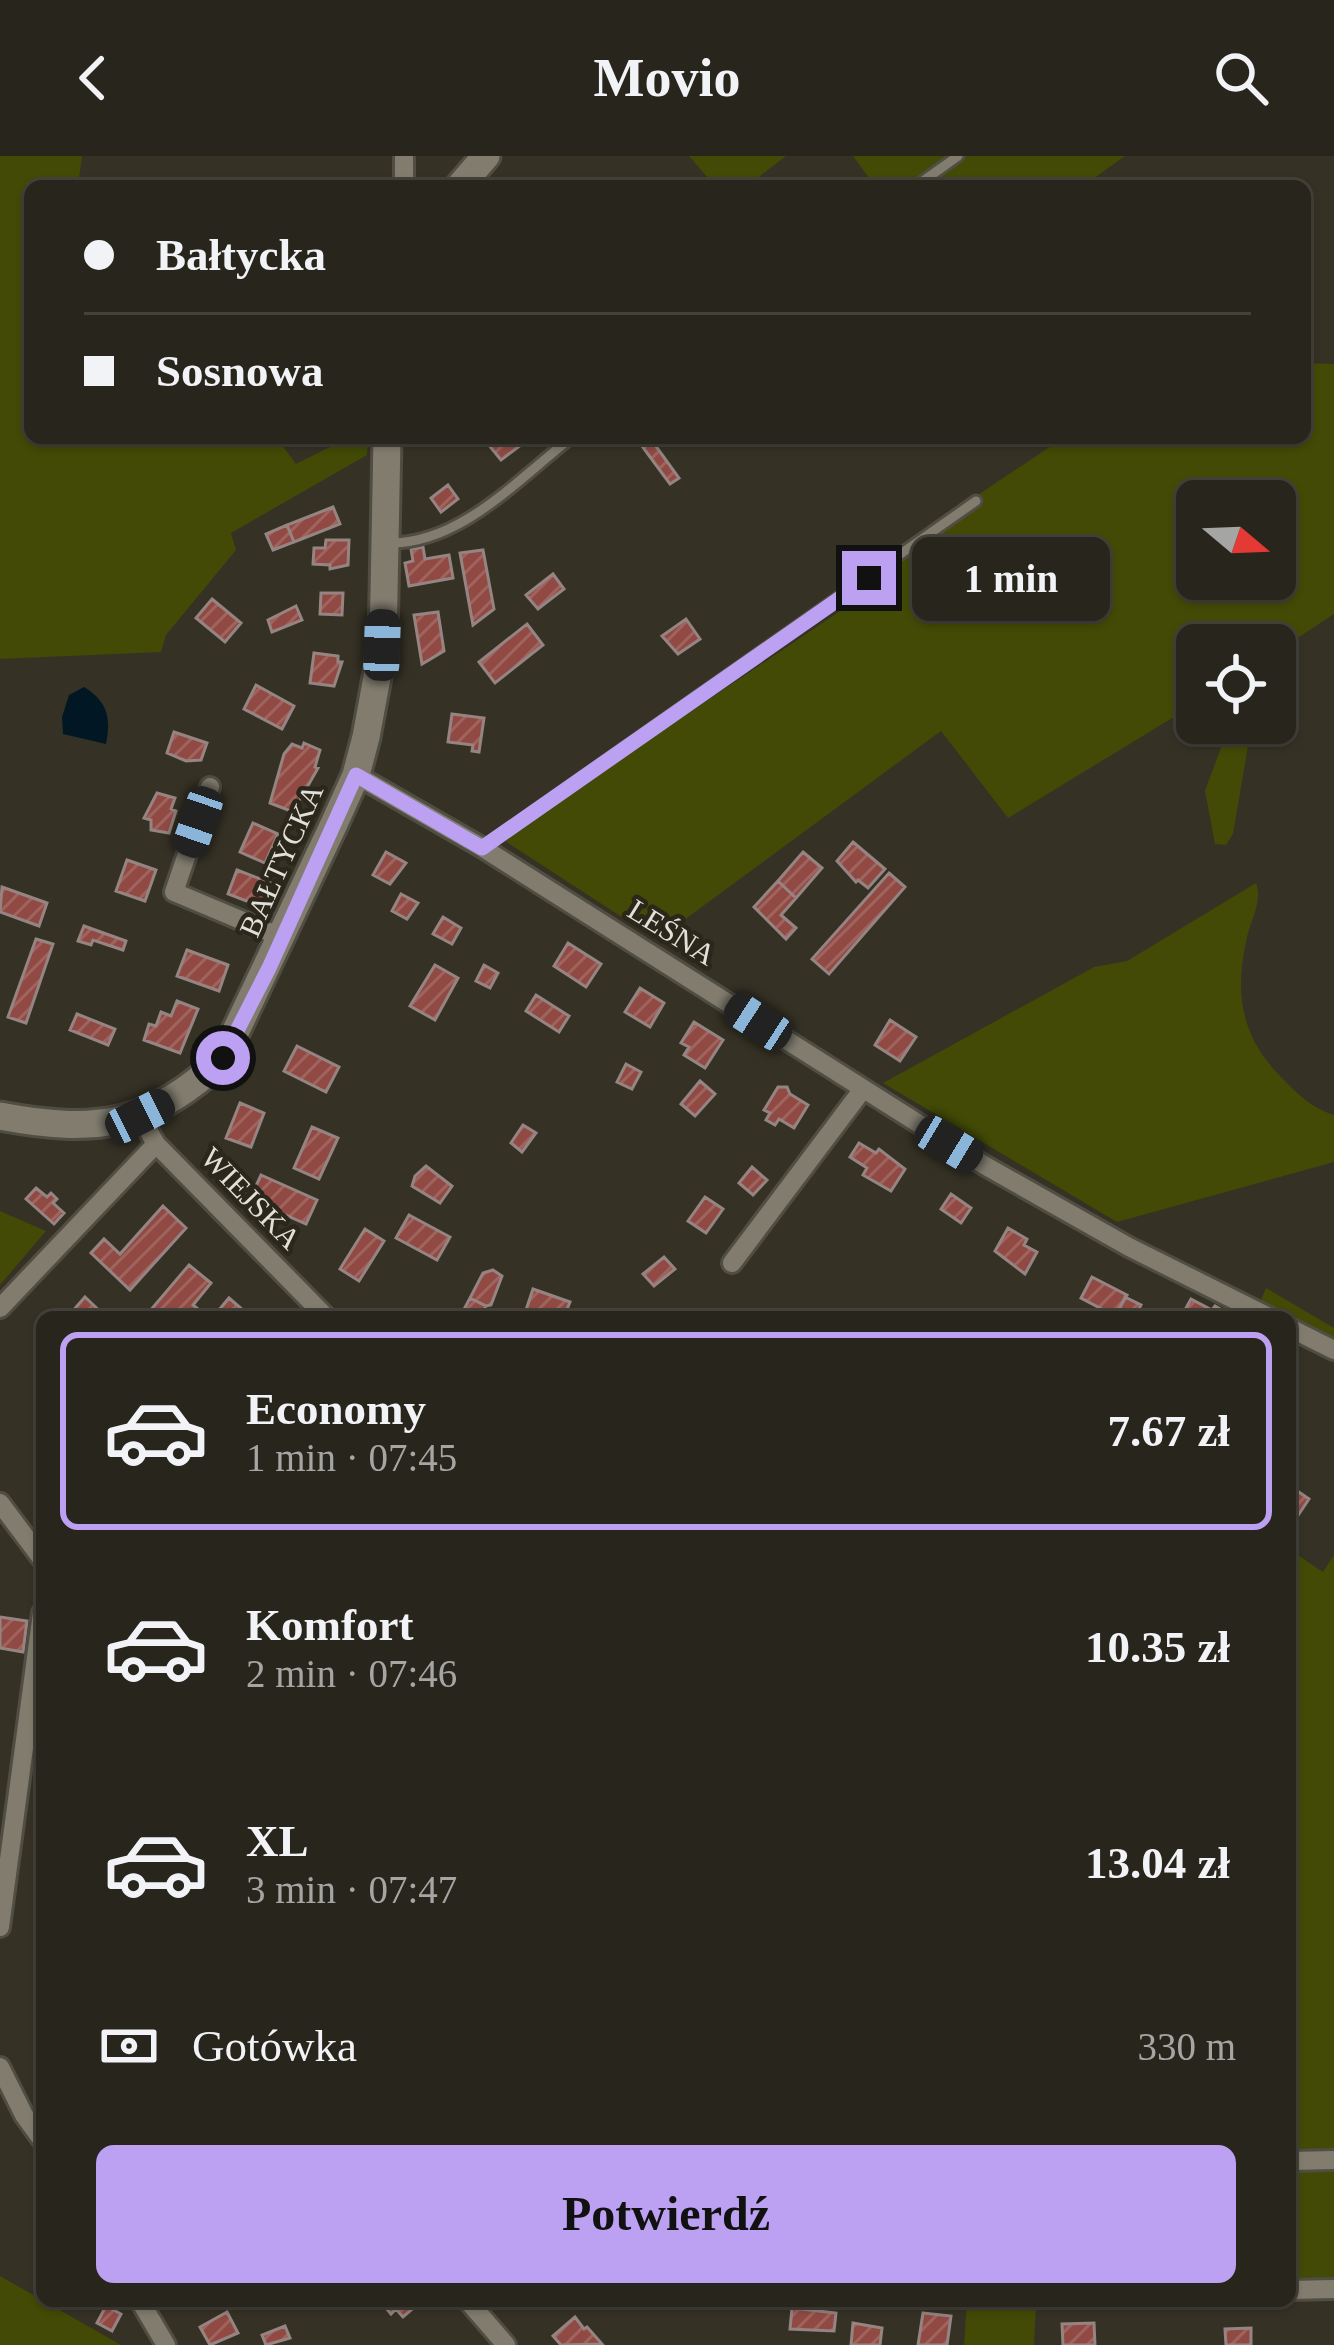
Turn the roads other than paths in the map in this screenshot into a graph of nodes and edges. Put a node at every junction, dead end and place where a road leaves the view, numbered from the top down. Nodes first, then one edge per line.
1 (485, 156) edge
2 (958, 156) edge
3 (465, 180) edge
4 (924, 180) edge
5 (387, 444) edge
6 (563, 444) edge
7 (976, 501) dead end
8 (386, 543) junction
9 (356, 775) junction
10 (210, 787) dead end
11 (482, 848) junction
12 (283, 938) junction
13 (863, 1089) junction
14 (0, 1116) edge
15 (140, 1116) junction
16 (156, 1144) junction
17 (732, 1263) dead end
18 (0, 1308) edge
19 (320, 1311) edge
20 (1257, 1311) edge
21 (1296, 1331) edge
22 (1334, 1350) edge
23 (0, 1503) edge
24 (36, 1551) edge
25 (36, 1658) edge
26 (0, 1927) edge
27 (0, 2067) edge
28 (36, 2130) edge
29 (1334, 2160) edge
30 (1296, 2161) edge
31 (1334, 2289) edge
32 (1296, 2290) edge
33 (144, 2307) edge
34 (473, 2307) edge
35 (166, 2345) edge
36 (506, 2345) edge

1 - 3 street
2 - 4 lane
5 - 8 street, BAŁTYCKA
6 - 8 lane
7 - 11 lane
8 - 9 street, BAŁTYCKA
9 - 11 street, LEŚNA
9 - 12 street, BAŁTYCKA
10 - 12 street
11 - 13 street, LEŚNA
12 - 15 street, BAŁTYCKA
13 - 17 street
13 - 20 street, LEŚNA
14 - 15 street, BAŁTYCKA
15 - 16 street, WIEJSKA
16 - 18 street
16 - 19 street, WIEJSKA
21 - 22 street
23 - 24 street
25 - 26 street
27 - 28 street
29 - 30 street
31 - 32 street
33 - 35 street
34 - 36 street

